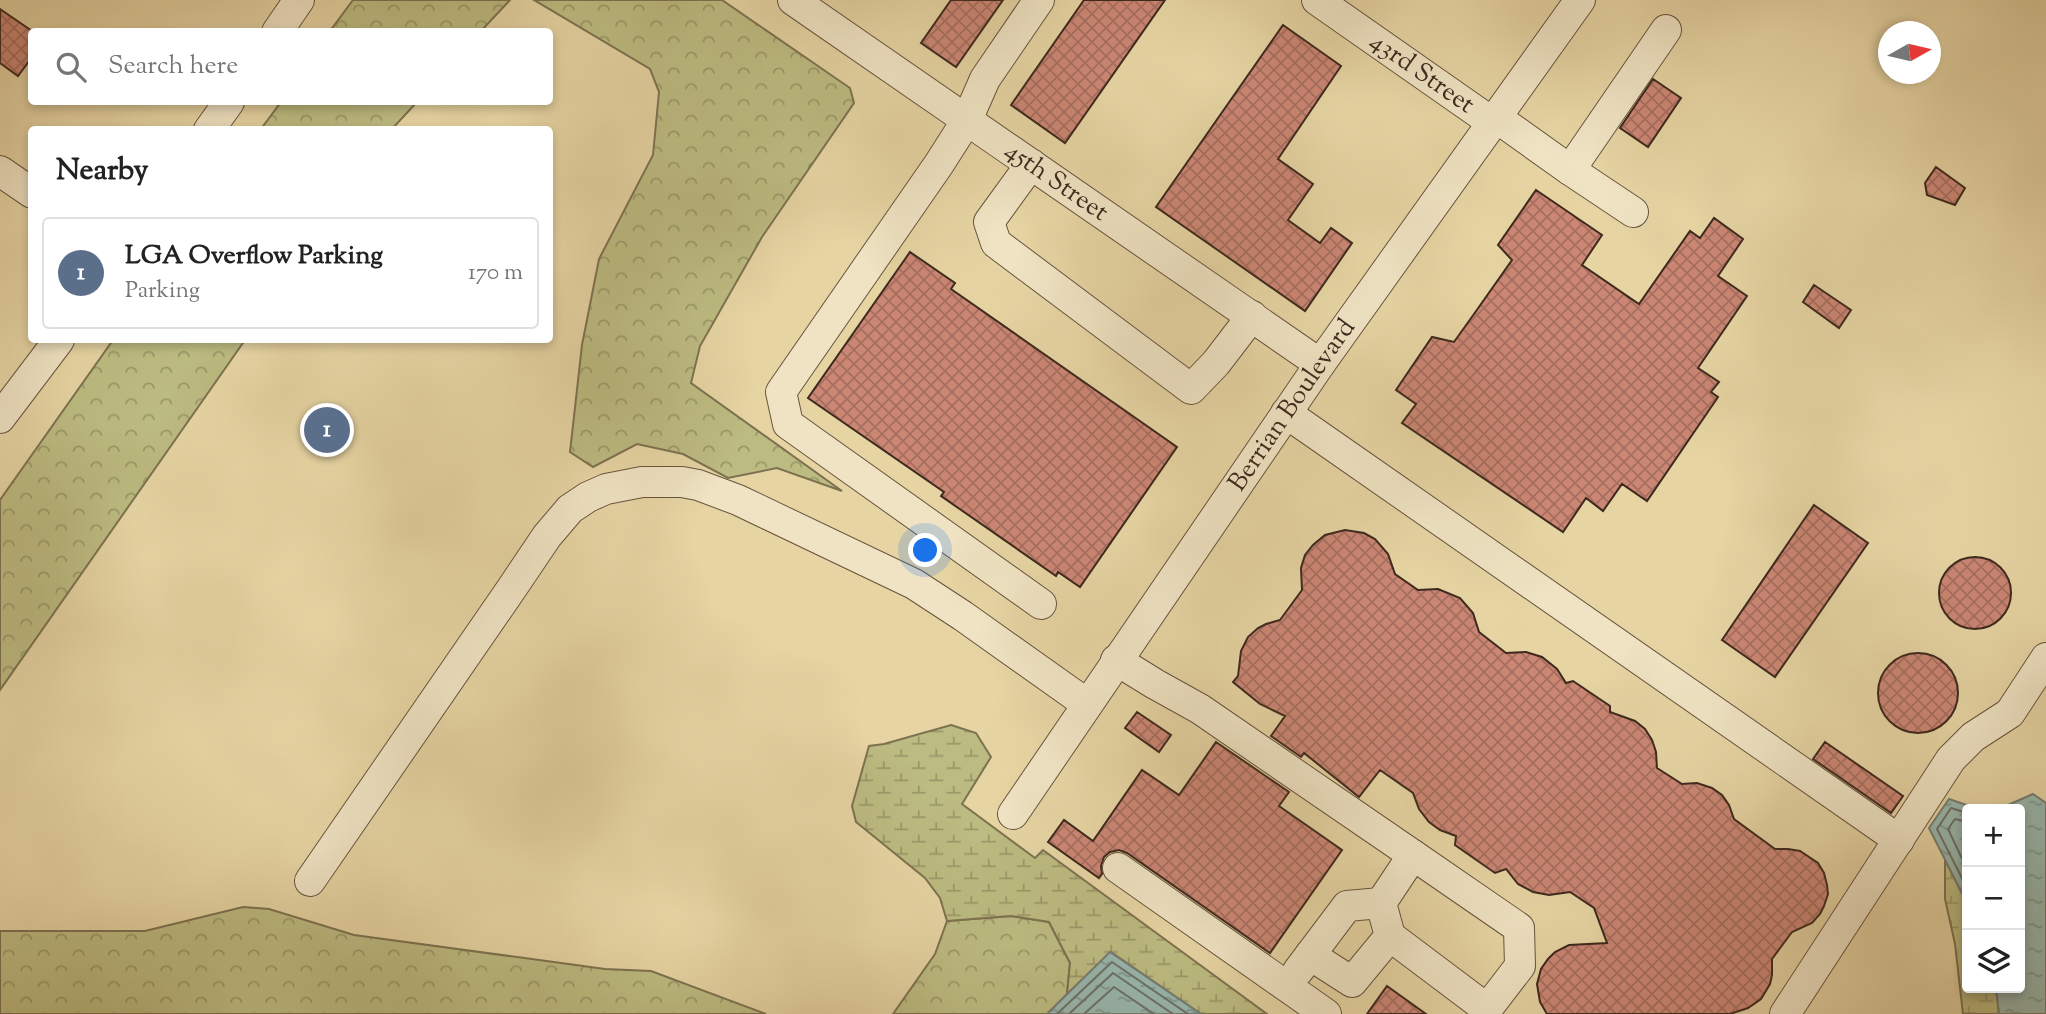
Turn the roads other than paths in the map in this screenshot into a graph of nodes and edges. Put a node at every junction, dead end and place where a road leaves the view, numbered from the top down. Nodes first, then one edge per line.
1 (793, 0) edge
2 (1039, 0) edge
3 (1317, 0) edge
4 (1580, 0) edge
5 (1665, 30) dead end
6 (227, 105) edge
7 (967, 120) junction
8 (1495, 120) junction
9 (212, 126) edge
10 (1031, 164) junction
11 (1570, 170) junction
12 (0, 171) edge
13 (28, 190) edge
14 (1633, 212) dead end
15 (1252, 316) junction
16 (57, 343) edge
17 (1320, 364) junction
18 (1286, 413) junction
19 (0, 418) edge
20 (1041, 604) dead end
21 (2046, 658) edge
22 (1116, 660) junction
23 (1087, 704) junction
24 (1013, 814) dead end
25 (1899, 840) junction
26 (1413, 855) junction
27 (1118, 868) dead end
28 (310, 881) dead end
29 (1381, 903) junction
30 (1390, 936) junction
31 (1310, 955) junction
32 (1287, 985) junction
33 (1486, 1012) edge
34 (1326, 1014) edge
35 (1785, 1014) edge

1 - 7 street, 45th Street
2 - 7 street
3 - 8 street, 43rd Street
4 - 8 street, Berrian Boulevard
5 - 11 street
6 - 9 street
7 - 10 street, 45th Street
7 - 20 street
8 - 11 street, 43rd Street
8 - 17 street, Berrian Boulevard
10 - 15 street, 45th Street
10 - 15 street
11 - 14 street, 43rd Street
12 - 13 street
15 - 17 street, 45th Street
16 - 19 street
17 - 18 street, Berrian Boulevard
18 - 22 street, Berrian Boulevard
18 - 25 street
21 - 25 street
22 - 23 street, Berrian Boulevard
22 - 26 street
23 - 24 street, Berrian Boulevard
23 - 28 street
25 - 35 street
26 - 29 street
26 - 33 street
27 - 32 street
29 - 30 street
29 - 31 street
30 - 31 street
30 - 33 street
31 - 32 street
32 - 34 street

